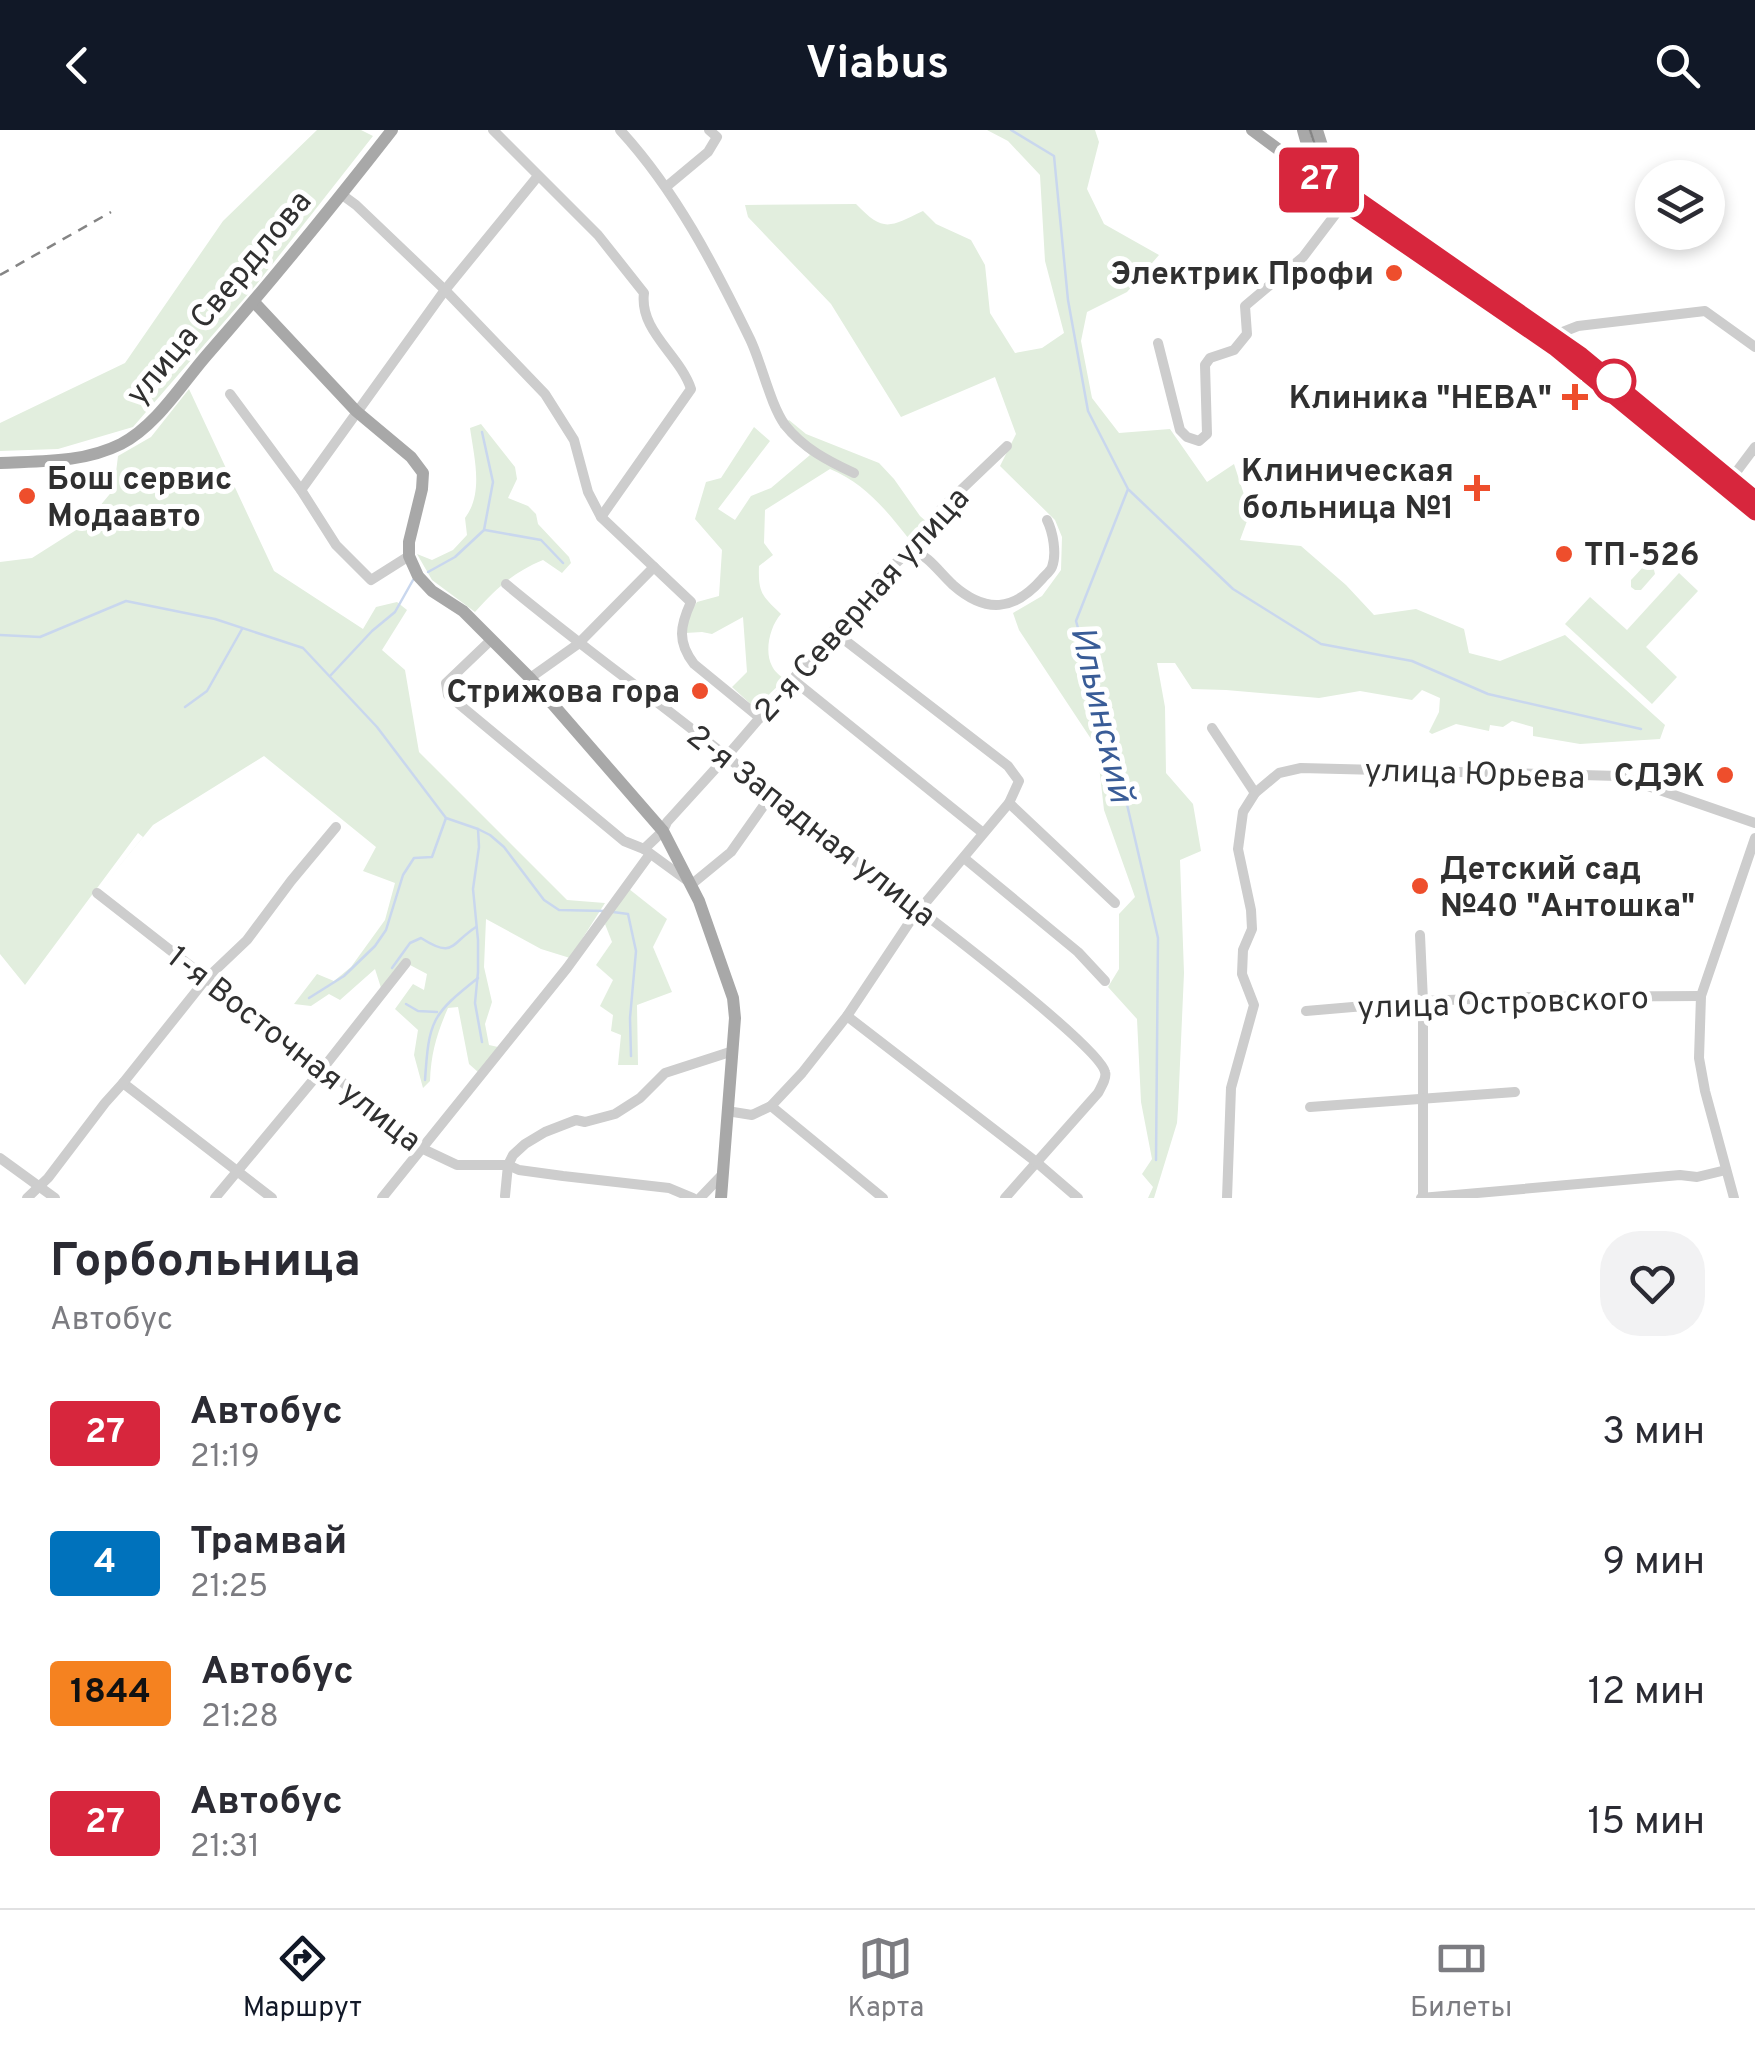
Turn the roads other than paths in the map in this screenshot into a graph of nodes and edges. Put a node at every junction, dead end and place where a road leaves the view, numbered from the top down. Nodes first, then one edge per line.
1 (392, 130) edge
2 (493, 130) edge
3 (620, 130) edge
4 (709, 130) edge
5 (1252, 130) edge
6 (1303, 130) edge
7 (1316, 130) edge
8 (538, 176) junction
9 (1316, 177) junction
10 (666, 187) junction
11 (1341, 187) junction
12 (341, 194) junction
13 (1344, 204) junction
14 (445, 290) junction
15 (254, 302) junction
16 (1555, 335) junction
17 (1158, 343) dead end
18 (1755, 347) edge
19 (230, 394) dead end
20 (356, 412) junction
21 (1007, 446) dead end
22 (1755, 447) edge
23 (0, 462) edge
24 (854, 474) dead end
25 (1728, 483) junction
26 (302, 490) junction
27 (1755, 498) edge
28 (1755, 513) edge
29 (601, 518) junction
30 (1047, 520) dead end
31 (911, 548) junction
32 (409, 556) junction
33 (654, 567) junction
34 (506, 584) dead end
35 (833, 631) junction
36 (492, 640) junction
37 (578, 644) junction
38 (530, 678) junction
39 (792, 679) junction
40 (760, 718) junction
41 (1212, 728) dead end
42 (726, 756) junction
43 (770, 791) junction
44 (1255, 793) junction
45 (1009, 803) junction
46 (1755, 823) edge
47 (336, 827) dead end
48 (663, 831) junction
49 (982, 834) junction
50 (1755, 838) edge
51 (647, 852) junction
52 (964, 858) junction
53 (692, 884) junction
54 (97, 893) dead end
55 (1115, 903) dead end
56 (921, 910) junction
57 (1420, 935) dead end
58 (406, 963) dead end
59 (206, 978) junction
60 (1106, 982) dead end
61 (1701, 996) junction
62 (1423, 1001) junction
63 (1306, 1011) dead end
64 (847, 1016) junction
65 (733, 1051) junction
66 (324, 1067) junction
67 (123, 1083) junction
68 (1516, 1092) dead end
69 (1422, 1098) junction
70 (771, 1106) junction
71 (1310, 1106) dead end
72 (727, 1112) junction
73 (420, 1148) junction
74 (0, 1158) edge
75 (1036, 1161) junction
76 (508, 1165) junction
77 (236, 1170) junction
78 (1726, 1170) junction
79 (722, 1176) junction
80 (38, 1186) junction
81 (1524, 1193) edge
82 (505, 1196) edge
83 (27, 1198) edge
84 (55, 1198) edge
85 (215, 1198) edge
86 (272, 1198) edge
87 (382, 1198) edge
88 (697, 1198) edge
89 (720, 1198) edge
90 (883, 1198) edge
91 (1005, 1198) edge
92 (1078, 1198) edge
93 (1227, 1198) edge
94 (1422, 1198) edge
95 (1734, 1198) edge

1 - 12 main road, улица Свердлова
2 - 8 street
3 - 10 street
4 - 10 street
5 - 9 main road
6 - 9 main road
7 - 11 main road
8 - 14 street
8 - 29 street
9 - 11 main road
9 - 13 main road
10 - 24 street
11 - 16 main road
12 - 14 street
12 - 15 main road, улица Свердлова
13 - 17 street
13 - 25 main road
14 - 20 street
14 - 29 street
15 - 20 main road
15 - 23 main road, улица Свердлова
16 - 18 street
16 - 25 main road
19 - 26 street
20 - 26 street
20 - 32 main road
21 - 31 street, 2-я Северная улица
22 - 25 street
25 - 27 main road
25 - 28 main road
26 - 32 street
29 - 33 street
30 - 31 street
31 - 35 street, 2-я Северная улица
32 - 36 main road
33 - 37 street
33 - 40 street
34 - 37 street, 2-я Западная улица
35 - 39 street, 2-я Северная улица
35 - 45 street
36 - 38 main road
36 - 51 street
37 - 38 street
37 - 42 street, 2-я Западная улица
38 - 48 main road
39 - 40 street, 2-я Северная улица
39 - 49 street
40 - 42 street, 2-я Северная улица
41 - 44 street
42 - 43 street, 2-я Западная улица
42 - 48 street, 2-я Северная улица
43 - 53 street
43 - 56 street, 2-я Западная улица
44 - 46 street, улица Юрьева
44 - 93 street
45 - 49 street
45 - 55 street
47 - 59 street
48 - 51 street, 2-я Северная улица
48 - 53 main road
49 - 52 street
50 - 61 street
51 - 53 street
51 - 73 street, 2-я Северная улица
52 - 56 street
52 - 60 street
53 - 65 main road
54 - 59 street, 1-я Восточная улица
56 - 64 street
56 - 75 street, 2-я Западная улица
57 - 62 street
58 - 66 street
59 - 66 street, 1-я Восточная улица
59 - 67 street
61 - 62 street, улица Островского
61 - 78 street
62 - 63 street, улица Островского
62 - 69 street
64 - 70 street
64 - 75 street
65 - 72 main road
65 - 76 street
66 - 73 street, 1-я Восточная улица
66 - 77 street
67 - 77 street
67 - 80 street
68 - 69 street
69 - 71 street
69 - 94 street
70 - 72 street
70 - 90 street
72 - 79 main road
73 - 76 street, 1-я Восточная улица
73 - 87 street, 2-я Северная улица
74 - 80 street
75 - 91 street
75 - 92 street
76 - 82 street
76 - 88 street, 1-я Восточная улица
77 - 85 street
77 - 86 street
78 - 81 street
78 - 95 street
79 - 88 street
79 - 89 main road
80 - 83 street
80 - 84 street
81 - 94 street

